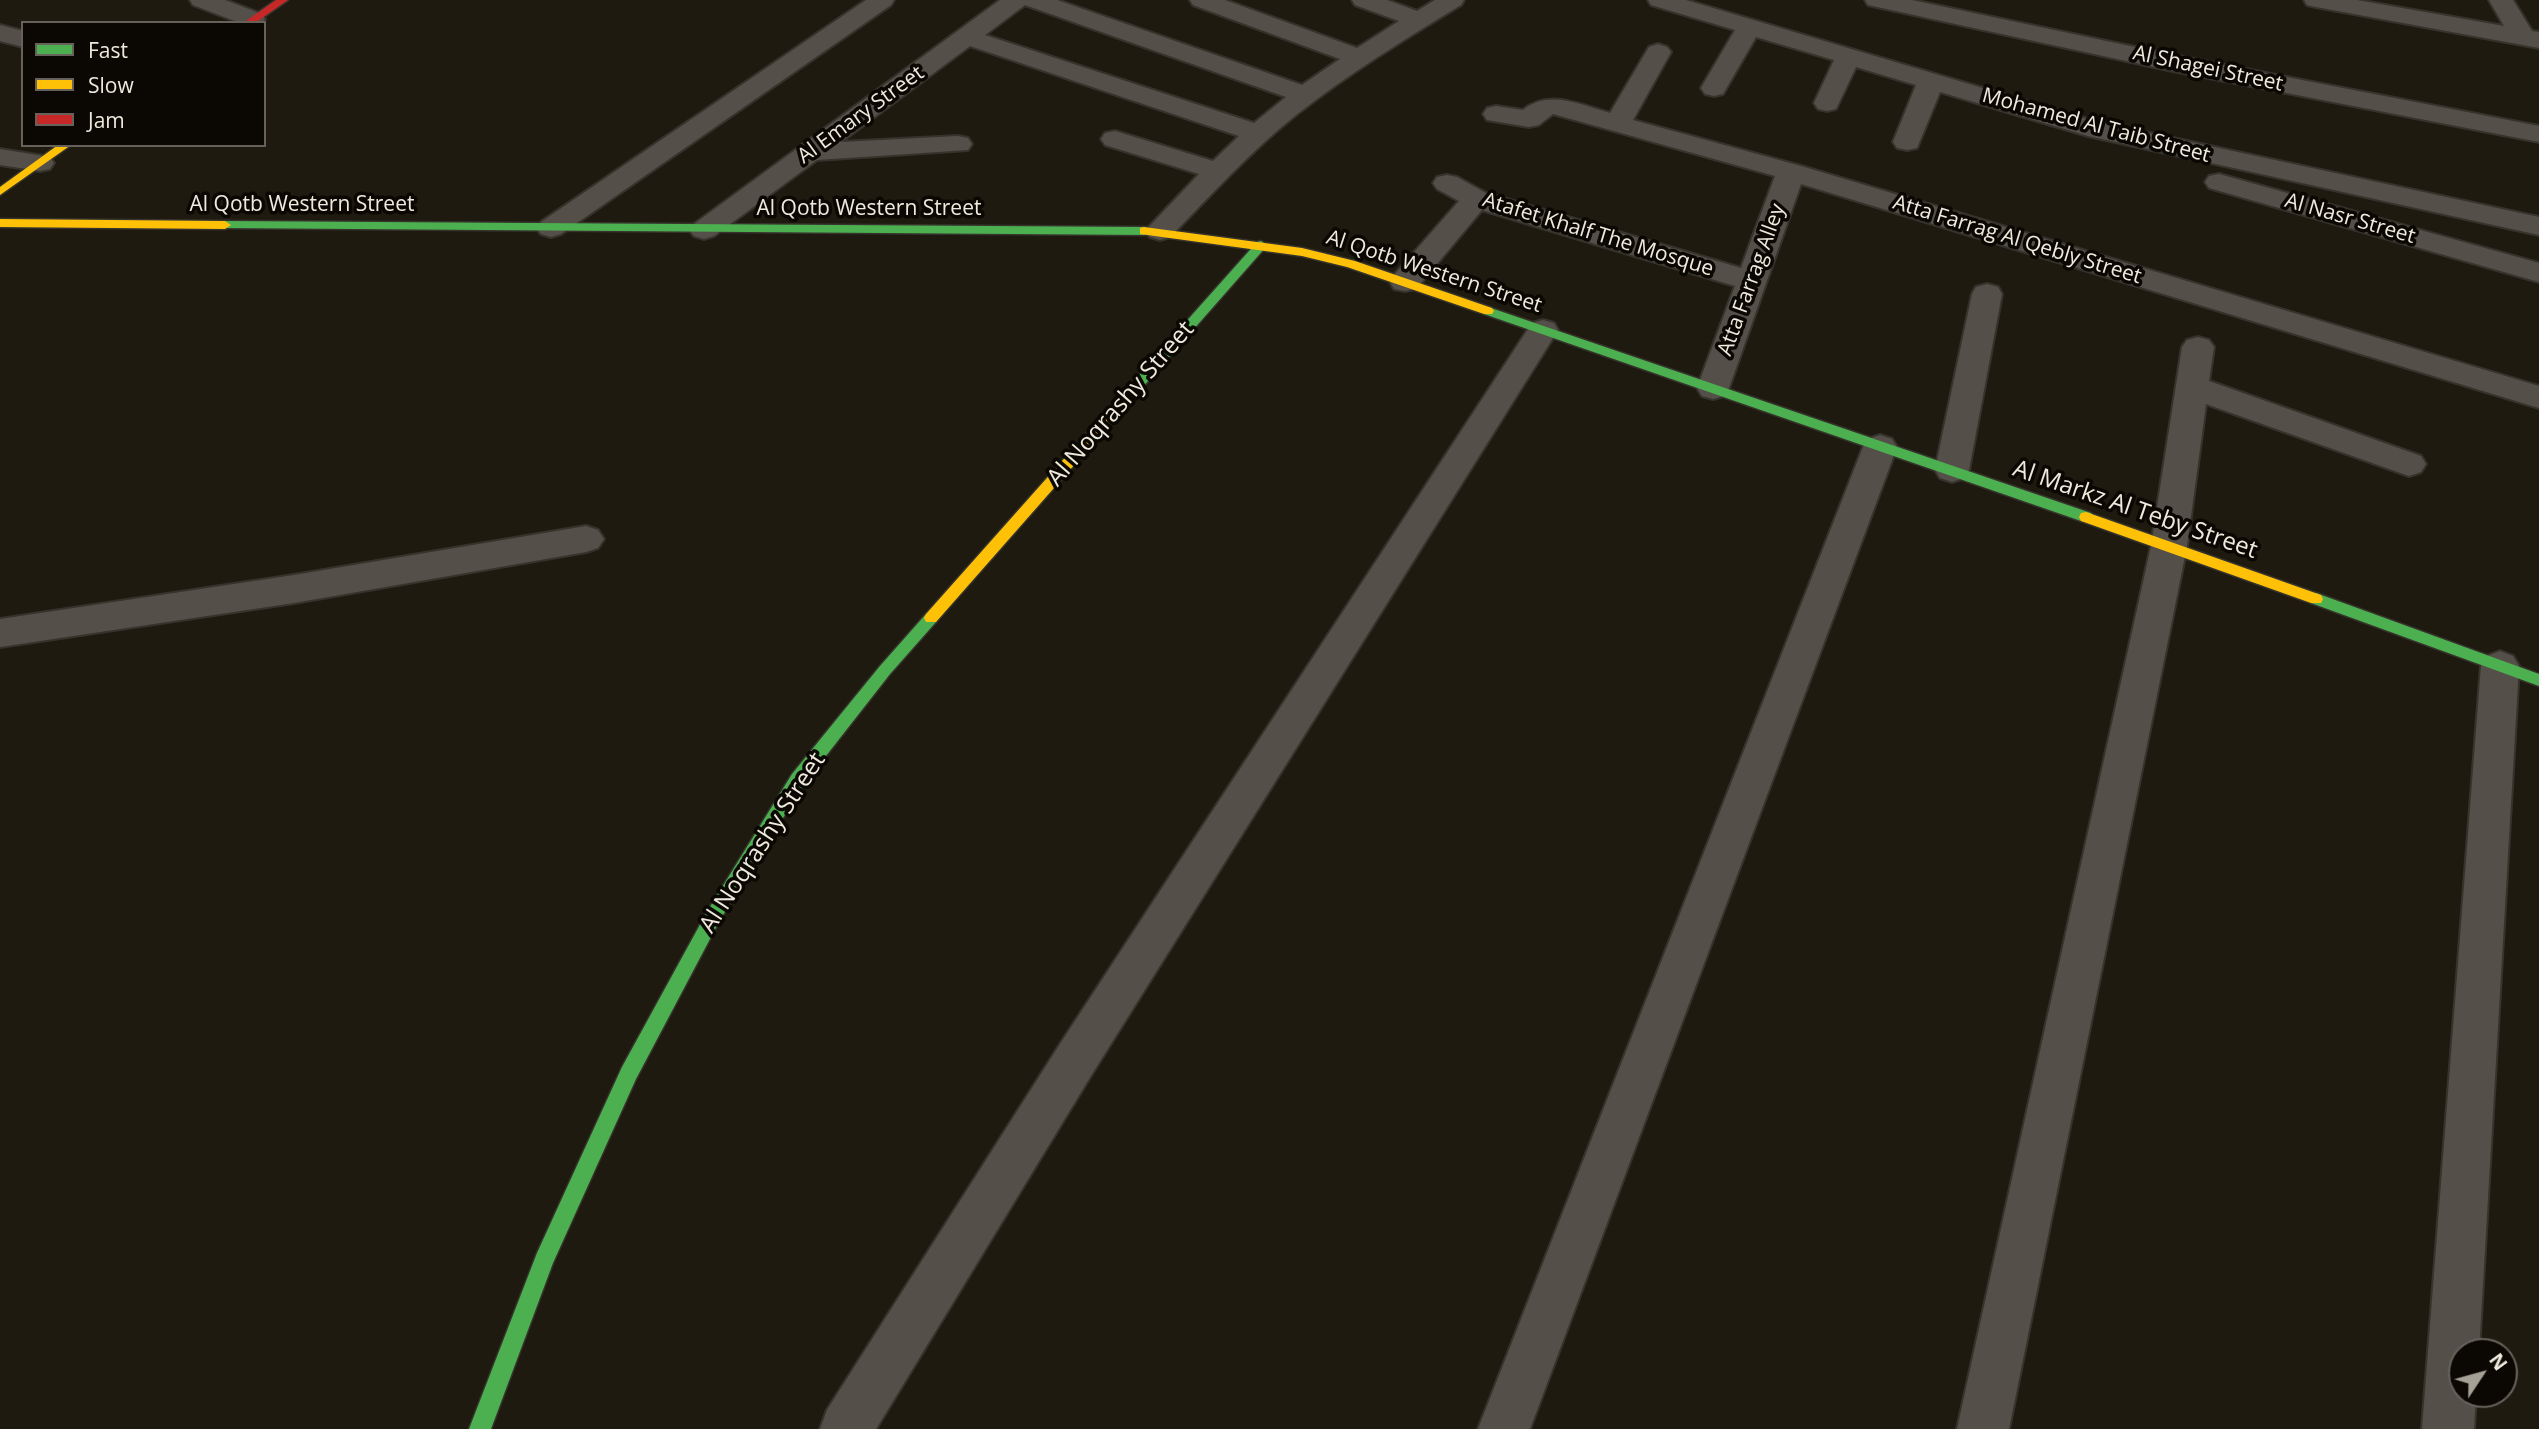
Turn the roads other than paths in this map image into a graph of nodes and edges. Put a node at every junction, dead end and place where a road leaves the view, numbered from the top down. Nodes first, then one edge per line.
1 (202, 0) edge
2 (283, 0) edge
3 (882, 0) edge
4 (1016, 0) edge
5 (1033, 0) edge
6 (1202, 0) edge
7 (1364, 0) edge
8 (1452, 0) edge
9 (1660, 0) edge
10 (1877, 0) edge
11 (2316, 0) edge
12 (2501, 0) edge
13 (1419, 20) junction
14 (250, 21) edge
15 (1749, 27) junction
16 (0, 33) edge
17 (967, 37) junction
18 (21, 38) edge
19 (2531, 39) edge
20 (1658, 52) dead end
21 (1359, 57) junction
22 (1848, 57) junction
23 (1931, 82) junction
24 (1714, 88) dead end
25 (1306, 95) junction
26 (1827, 103) dead end
27 (1496, 114) dead end
28 (1617, 124) junction
29 (1259, 134) junction
30 (2539, 134) edge
31 (1115, 139) dead end
32 (1907, 142) dead end
33 (958, 144) dead end
34 (63, 147) edge
35 (2176, 149) junction
36 (810, 152) junction
37 (0, 157) edge
38 (40, 163) junction
39 (1217, 171) junction
40 (1791, 172) junction
41 (1447, 183) dead end
42 (0, 192) edge
43 (1476, 198) junction
44 (0, 223) edge
45 (2539, 226) edge
46 (551, 228) junction
47 (704, 230) junction
48 (1160, 231) junction
49 (1261, 246) junction
50 (2539, 273) edge
51 (1752, 281) junction
52 (1405, 282) junction
53 (1987, 294) dead end
54 (1543, 330) junction
55 (2198, 347) dead end
56 (2192, 387) junction
57 (1713, 388) junction
58 (2539, 397) edge
59 (1880, 447) junction
60 (2409, 464) dead end
61 (1952, 470) junction
62 (586, 539) dead end
63 (2169, 546) junction
64 (0, 633) edge
65 (2520, 673) edge
66 (480, 1429) edge
67 (846, 1429) edge
68 (1504, 1429) edge
69 (1983, 1429) edge
70 (2448, 1429) edge

1 - 14 street
2 - 14 street
3 - 46 street
4 - 17 street, Al Emary Street
5 - 25 street
6 - 21 street
7 - 13 street
8 - 13 street
9 - 15 street, Mohamed Al Taib Street
10 - 30 street, Al Shagei Street
11 - 19 street
12 - 19 street
13 - 21 street
15 - 22 street, Mohamed Al Taib Street
15 - 24 street
16 - 18 street
17 - 29 street
17 - 36 street, Al Emary Street
20 - 28 street
21 - 25 street
22 - 23 street, Mohamed Al Taib Street
22 - 26 street
23 - 32 street
23 - 35 street, Mohamed Al Taib Street
25 - 29 street
27 - 28 street, Atta Farrag Al Qebly Street
28 - 40 street, Atta Farrag Al Qebly Street
29 - 39 street
31 - 39 street
33 - 36 street
34 - 38 street
35 - 45 street, Mohamed Al Taib Street
35 - 50 street, Al Nasr Street
36 - 47 street, Al Emary Street
37 - 38 street
38 - 42 street
39 - 48 street
40 - 51 street, Atta Farrag Alley
40 - 58 street, Atta Farrag Al Qebly Street
41 - 43 street, Atafet Khalf The Mosque
43 - 51 street, Atafet Khalf The Mosque
43 - 52 street
44 - 46 street, Al Qotb Western Street
46 - 47 street, Al Qotb Western Street
47 - 48 street, Al Qotb Western Street
48 - 49 street, Al Qotb Western Street
49 - 52 street, Al Qotb Western Street
49 - 66 street, Al Noqrashy Street
51 - 57 street, Atta Farrag Alley
52 - 54 street, Al Qotb Western Street
53 - 61 street
54 - 57 street, Al Qotb Western Street
54 - 67 street
55 - 56 street
56 - 60 street
56 - 63 street
57 - 59 street, Al Markz Al Teby Street
59 - 61 street, Al Markz Al Teby Street
59 - 68 street
61 - 63 street, Al Markz Al Teby Street
62 - 64 street
63 - 65 street, Al Markz Al Teby Street
63 - 69 street
65 - 70 street

